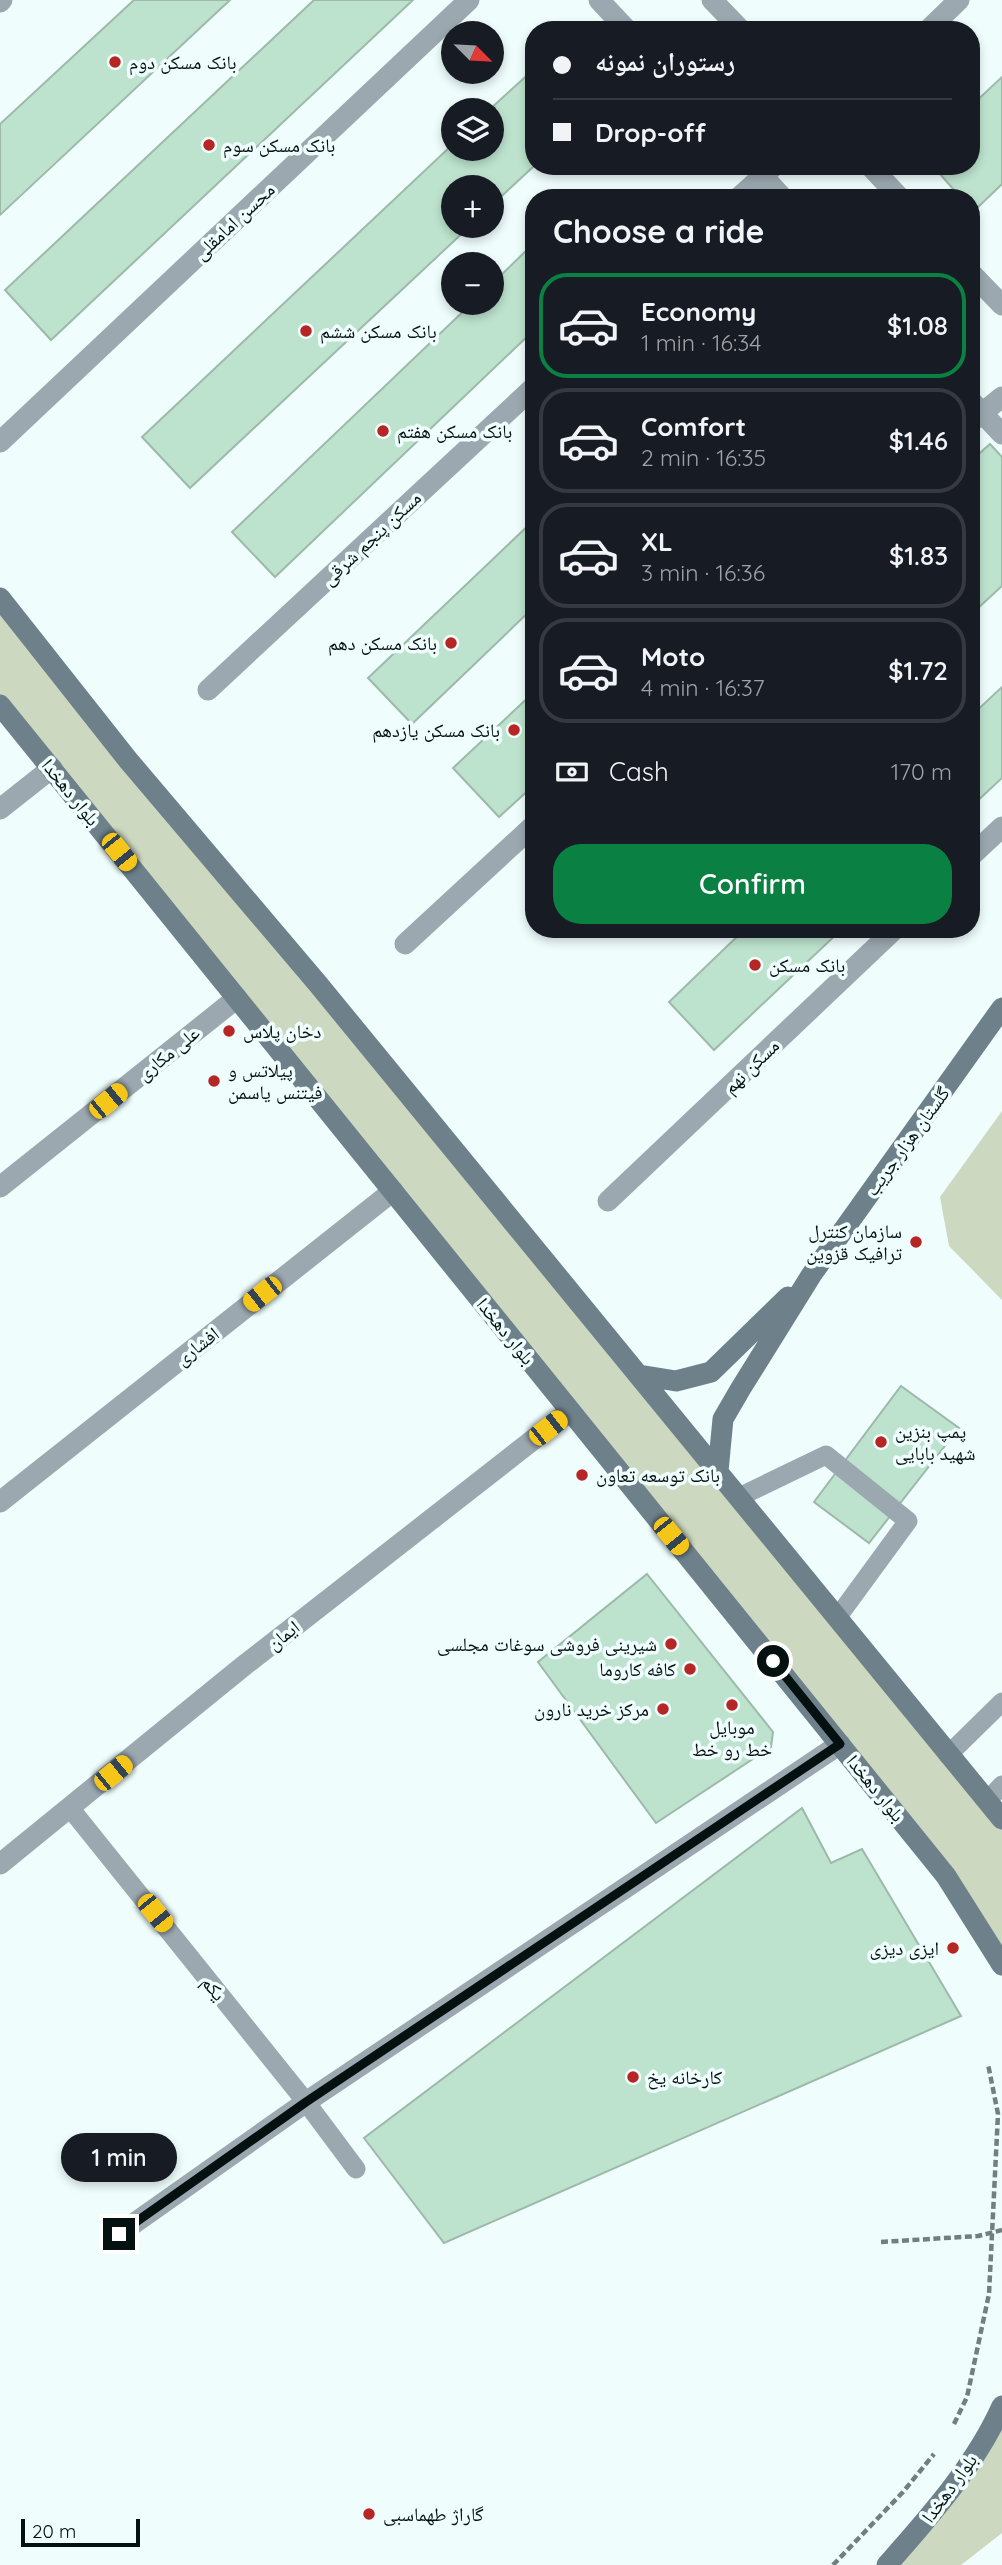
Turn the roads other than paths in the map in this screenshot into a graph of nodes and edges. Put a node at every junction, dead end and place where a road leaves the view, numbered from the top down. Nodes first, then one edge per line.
1 (469, 0) edge
2 (599, 0) edge
3 (712, 0) edge
4 (959, 0) edge
5 (618, 21) edge
6 (732, 21) edge
7 (937, 21) edge
8 (758, 175) edge
9 (878, 175) edge
10 (746, 189) edge
11 (892, 189) edge
12 (980, 282) edge
13 (1002, 305) edge
14 (525, 395) edge
15 (1002, 397) edge
16 (980, 409) edge
17 (980, 416) edge
18 (1002, 434) edge
19 (0, 442) edge
20 (0, 598) edge
21 (208, 690) dead end
22 (0, 705) edge
23 (51, 768) junction
24 (0, 809) edge
25 (1002, 827) edge
26 (525, 833) edge
27 (980, 848) edge
28 (886, 938) edge
29 (405, 944) dead end
30 (237, 998) junction
31 (1002, 1008) edge
32 (0, 1187) edge
33 (393, 1191) junction
34 (608, 1201) dead end
35 (813, 1274) junction
36 (639, 1375) junction
37 (570, 1410) junction
38 (718, 1471) junction
39 (739, 1497) junction
40 (0, 1502) edge
41 (837, 1618) junction
42 (1002, 1703) edge
43 (840, 1744) junction
44 (948, 1755) junction
45 (994, 1793) edge
46 (70, 1808) junction
47 (1002, 1819) edge
48 (0, 1864) edge
49 (1002, 1965) edge
50 (306, 2102) junction
51 (356, 2169) dead end
52 (119, 2234) dead end
53 (1002, 2406) edge
54 (887, 2565) edge

1 - 19 street, محسن امامقلی
2 - 5 street
3 - 6 street
4 - 7 street
8 - 10 street
9 - 11 street
12 - 13 street
14 - 21 street, مسکن پنجم شرقی
15 - 16 street
17 - 18 street
20 - 36 main road
22 - 23 main road, بلوار دهخدا
23 - 24 street
23 - 30 main road, بلوار دهخدا
25 - 27 street
26 - 29 street
28 - 34 street, مسکن نهم
30 - 32 street, علی مکاری
30 - 33 main road, بلوار دهخدا
31 - 35 main road, گلستان هزار جریب
33 - 37 main road, بلوار دهخدا
33 - 40 street, افشاری
35 - 36 main road
35 - 38 main road
36 - 38 main road
37 - 43 main road, بلوار دهخدا
37 - 46 street, ایمان
38 - 39 main road
39 - 41 main road
39 - 41 lane
41 - 44 main road
42 - 44 lane
43 - 49 main road, بلوار دهخدا
43 - 50 street
44 - 45 main road
45 - 47 main road
46 - 48 street, ایمان
46 - 50 lane, یکم
50 - 51 lane, یکم
50 - 52 street
53 - 54 main road, بلوار دهخدا

